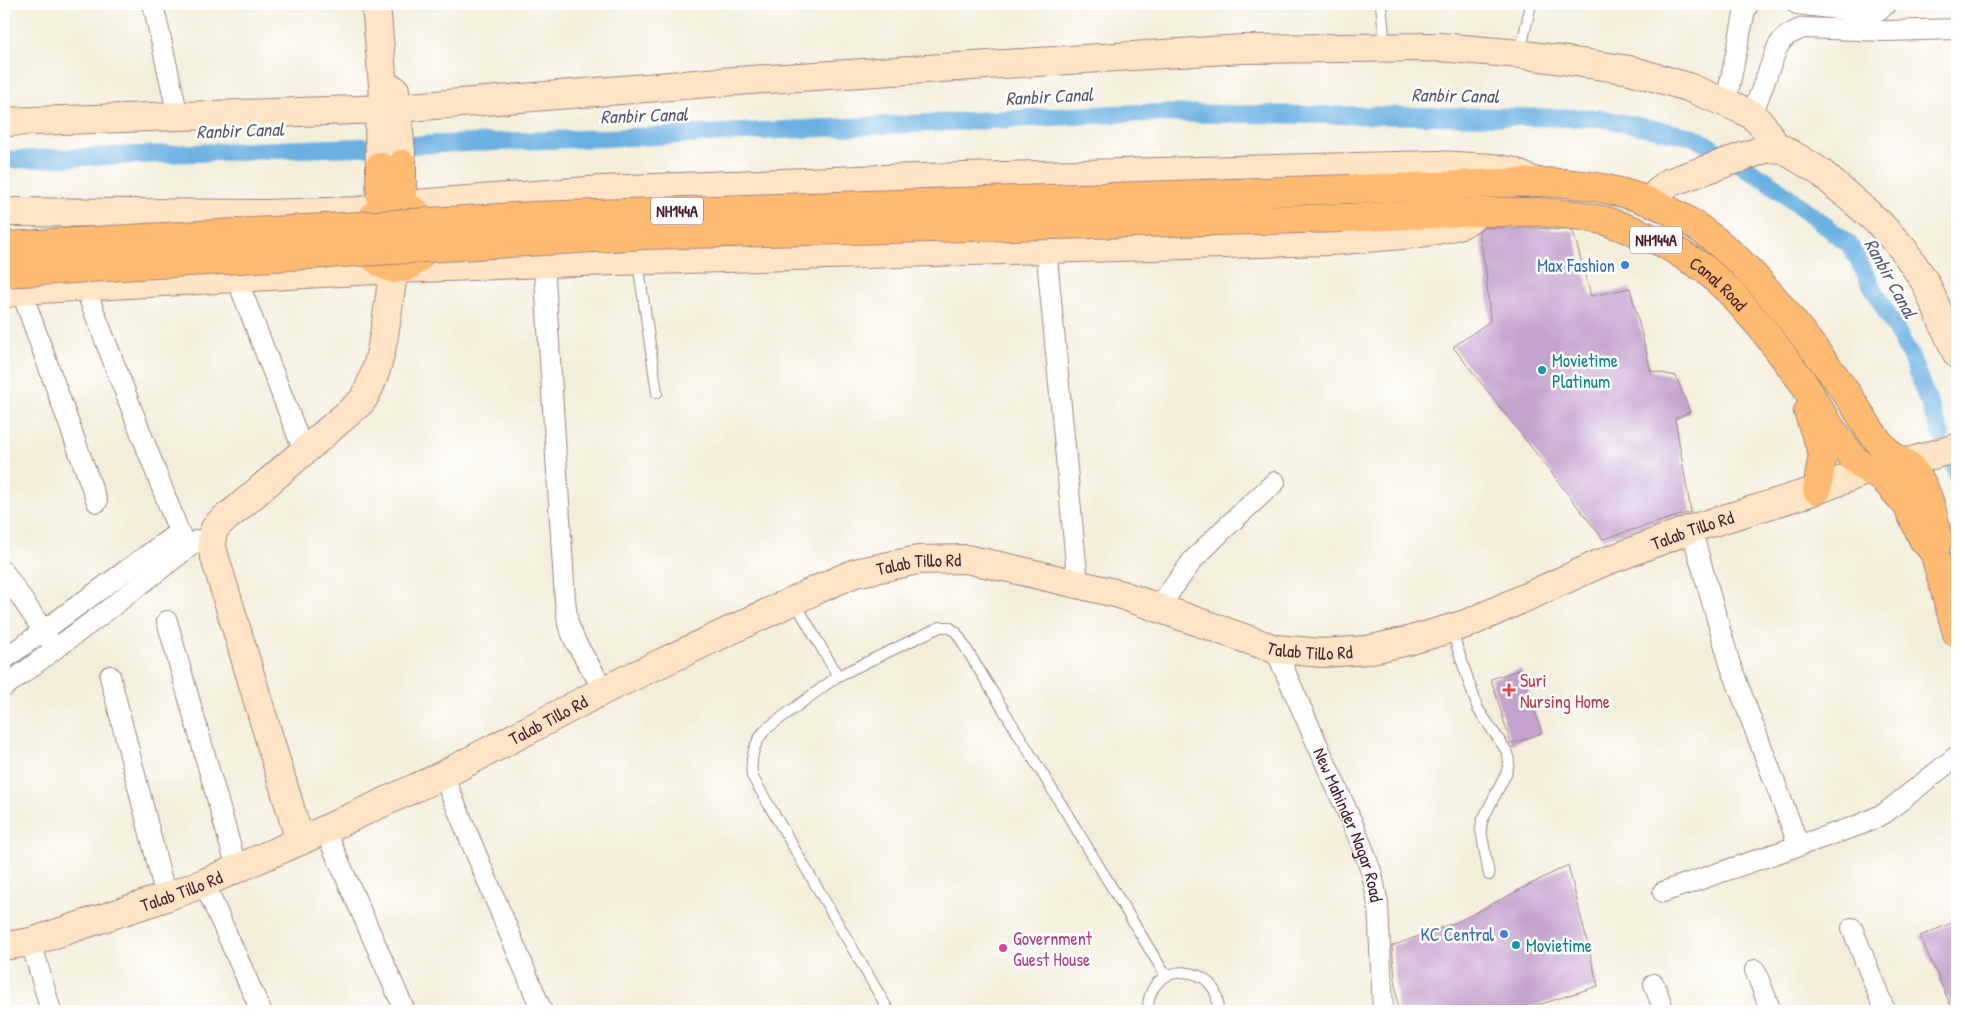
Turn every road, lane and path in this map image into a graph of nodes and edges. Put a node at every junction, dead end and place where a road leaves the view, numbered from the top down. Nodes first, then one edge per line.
1 (152, 4) edge
2 (376, 4) edge
3 (388, 4) edge
4 (1381, 4) edge
5 (1531, 4) edge
6 (1748, 4) edge
7 (1797, 4) edge
8 (1886, 4) edge
9 (1957, 28) edge
10 (1385, 47) junction
11 (1520, 54) junction
12 (1726, 102) junction
13 (390, 113) junction
14 (178, 116) junction
15 (1752, 116) junction
16 (4, 122) edge
17 (1766, 151) junction
18 (391, 165) joint
19 (1534, 181) junction
20 (1649, 201) junction
21 (392, 207) junction
22 (4, 212) edge
23 (1480, 212) junction
24 (4, 246) edge
25 (1046, 248) junction
26 (638, 261) junction
27 (544, 263) junction
28 (399, 269) junction
29 (237, 279) junction
30 (10, 286) edge
31 (84, 288) junction
32 (1957, 354) edge
33 (1799, 377) junction
34 (657, 393) dead end
35 (1957, 448) edge
36 (304, 452) junction
37 (1897, 458) junction
38 (1868, 470) junction
39 (1275, 482) dead end
40 (1817, 490) junction
41 (97, 502) dead end
42 (215, 526) junction
43 (1691, 529) junction
44 (183, 540) junction
45 (1934, 552) junction
46 (4, 572) edge
47 (1078, 584) junction
48 (92, 595) junction
49 (794, 600) junction
50 (72, 608) junction
51 (1158, 608) junction
52 (105, 612) junction
53 (167, 621) dead end
54 (86, 626) junction
55 (1450, 628) junction
56 (43, 631) junction
57 (1957, 633) edge
58 (56, 649) junction
59 (1276, 649) junction
60 (6, 658) dead end
61 (110, 676) dead end
62 (838, 676) junction
63 (4, 687) edge
64 (604, 690) junction
65 (1957, 756) edge
66 (443, 775) junction
67 (325, 830) junction
68 (300, 841) junction
69 (1798, 846) junction
70 (237, 869) junction
71 (1489, 875) dead end
72 (204, 883) junction
73 (1664, 892) dead end
74 (166, 896) junction
75 (1852, 928) dead end
76 (31, 942) junction
77 (4, 946) edge
78 (1755, 970) dead end
79 (1166, 976) junction
80 (1654, 984) dead end
81 (51, 1011) edge
82 (261, 1011) edge
83 (405, 1011) edge
84 (542, 1011) edge
85 (890, 1011) edge
86 (1148, 1011) edge
87 (1216, 1011) edge
88 (1383, 1011) edge
89 (1664, 1011) edge
90 (1771, 1011) edge
91 (1885, 1011) edge

1 - 14 street
2 - 13 street
3 - 13 street
4 - 10 lane
5 - 11 lane
6 - 12 street
7 - 8 street
9 - 15 street
10 - 11 street
10 - 13 street
11 - 12 street
12 - 15 street
13 - 14 street
13 - 18 street
14 - 16 street
15 - 17 street
17 - 20 street
17 - 32 street
18 - 21 highway
19 - 20 highway, Canal Road / NH144A
19 - 21 street
19 - 24 highway, NH144A, bridge
20 - 37 highway, Canal Road / NH144A
21 - 22 street
21 - 28 highway
21 - 28 highway
23 - 25 street
23 - 30 highway, Canal Road / NH144A, bridge
23 - 33 highway, Canal Road / NH144A
25 - 26 street
25 - 47 street
26 - 27 street
26 - 34 lane
27 - 28 street
27 - 64 street
28 - 29 street
28 - 36 street
29 - 31 street
29 - 36 street
30 - 31 street
30 - 41 street
31 - 44 street
33 - 38 highway, Canal Road / NH144A
33 - 40 highway
35 - 37 street
36 - 42 street
37 - 38 street
37 - 45 highway, NH144A
38 - 40 street, Talab Tillo Rd
38 - 45 highway, NH144A
39 - 51 street
40 - 43 street, Talab Tillo Rd
42 - 44 street
42 - 68 street
43 - 55 street, Talab Tillo Rd
43 - 69 street
44 - 48 street
44 - 52 street
45 - 57 highway, NH144A
46 - 56 street
47 - 49 street, Talab Tillo Rd
47 - 51 street, Talab Tillo Rd
48 - 50 street
48 - 52 street
49 - 62 lane
49 - 64 street, Talab Tillo Rd
50 - 54 street
50 - 56 street
51 - 59 street, Talab Tillo Rd
52 - 54 street
53 - 70 street
54 - 58 street
55 - 59 street, Talab Tillo Rd
55 - 71 lane
56 - 58 street
56 - 60 street
58 - 63 street
59 - 88 street, New Mahinder Nagar Road
61 - 74 street
62 - 79 lane
62 - 85 lane
64 - 66 street, Talab Tillo Rd
65 - 69 street
66 - 67 street, Talab Tillo Rd
66 - 84 street
67 - 68 street, Talab Tillo Rd
67 - 83 street
68 - 70 street, Talab Tillo Rd
69 - 73 street
70 - 72 street, Talab Tillo Rd
72 - 74 street, Talab Tillo Rd
72 - 82 street
74 - 76 street, Talab Tillo Rd
75 - 91 street
76 - 77 street, Talab Tillo Rd
76 - 81 street
78 - 90 street
79 - 86 lane
79 - 87 lane
80 - 89 street

